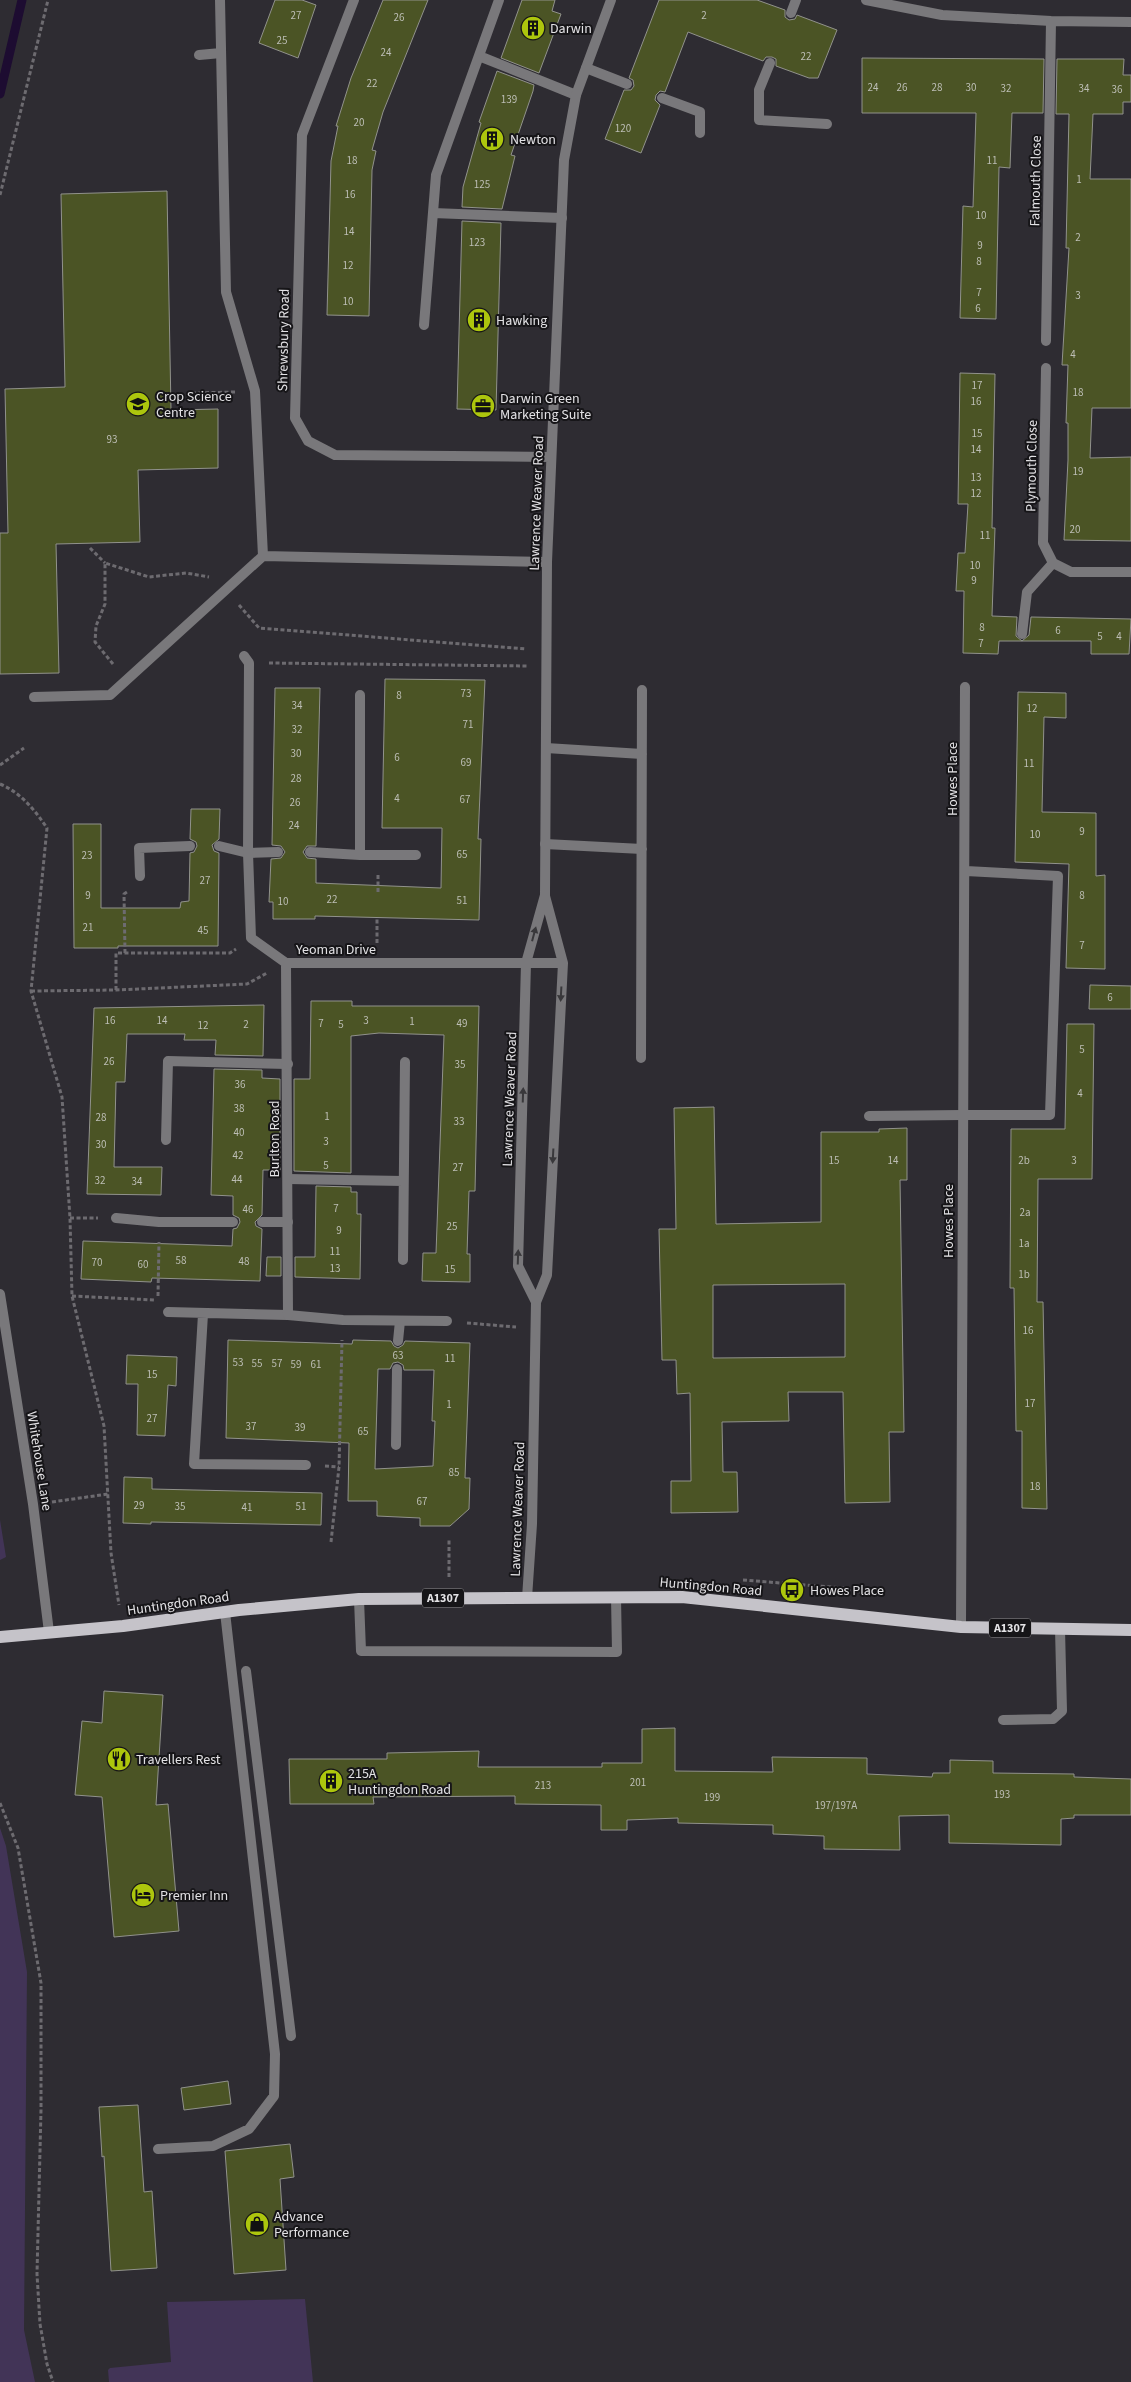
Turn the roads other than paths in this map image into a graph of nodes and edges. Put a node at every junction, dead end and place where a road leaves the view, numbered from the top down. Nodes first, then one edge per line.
1 (220, 0) edge
2 (354, 0) edge
3 (499, 0) edge
4 (611, 0) edge
5 (796, 0) edge
6 (866, 0) edge
7 (791, 13) dead end
8 (1051, 21) junction
9 (1131, 22) edge
10 (221, 53) junction
11 (200, 55) dead end
12 (479, 56) junction
13 (770, 63) dead end
14 (586, 68) junction
15 (627, 84) dead end
16 (576, 95) junction
17 (662, 98) dead end
18 (827, 124) dead end
19 (700, 133) dead end
20 (433, 213) junction
21 (562, 218) junction
22 (424, 325) dead end
23 (1046, 341) dead end
24 (1046, 368) dead end
25 (551, 457) junction
26 (263, 556) junction
27 (546, 562) junction
28 (1053, 563) junction
29 (1131, 572) edge
30 (1022, 634) dead end
31 (246, 659) road end
32 (965, 687) dead end
33 (642, 690) dead end
34 (360, 695) dead end
35 (34, 697) dead end
36 (546, 748) junction
37 (642, 754) junction
38 (546, 844) junction
39 (190, 846) dead end
40 (219, 846) dead end
41 (642, 849) junction
42 (278, 852) dead end
43 (310, 852) dead end
44 (248, 853) junction
45 (360, 854) junction
46 (416, 855) dead end
47 (966, 871) junction
48 (140, 876) road end
49 (545, 895) junction
50 (286, 963) junction
51 (526, 963) junction
52 (563, 963) junction
53 (641, 1058) dead end
54 (405, 1062) dead end
55 (288, 1064) junction
56 (962, 1115) junction
57 (869, 1116) dead end
58 (166, 1140) dead end
59 (288, 1179) junction
60 (403, 1181) junction
61 (116, 1218) road end
62 (233, 1222) dead end
63 (262, 1222) dead end
64 (288, 1222) junction
65 (403, 1260) dead end
66 (0, 1294) edge
67 (536, 1302) junction
68 (168, 1312) dead end
69 (203, 1314) junction
70 (288, 1314) junction
71 (400, 1321) junction
72 (447, 1321) road end
73 (398, 1341) dead end
74 (397, 1370) dead end
75 (396, 1445) dead end
76 (306, 1465) dead end
77 (616, 1596) junction
78 (527, 1598) junction
79 (359, 1599) junction
80 (225, 1612) junction
81 (961, 1627) junction
82 (1060, 1629) junction
83 (1131, 1630) edge
84 (49, 1632) junction
85 (0, 1637) edge
86 (246, 1671) dead end
87 (1004, 1720) dead end
88 (291, 2036) dead end
89 (158, 2149) dead end

1 - 10 street
2 - 25 street, Shrewsbury Road
3 - 12 street
4 - 14 street, Lawrence Weaver Road
5 - 7 street
6 - 8 street
8 - 9 street
8 - 23 street, Falmouth Close
10 - 11 street
10 - 26 street
12 - 16 street
12 - 20 street
13 - 18 street
14 - 15 street
14 - 16 street, Lawrence Weaver Road
16 - 21 street, Lawrence Weaver Road
17 - 19 street
20 - 21 street
20 - 22 street
21 - 25 street, Lawrence Weaver Road
24 - 28 street, Plymouth Close
25 - 27 street, Lawrence Weaver Road
26 - 27 street
26 - 35 street
27 - 36 street, Lawrence Weaver Road
28 - 29 street
28 - 30 street
31 - 44 street
32 - 47 street, Howes Place
33 - 37 street
34 - 45 street
36 - 37 street
36 - 38 street, Lawrence Weaver Road
37 - 41 street
38 - 41 street
38 - 49 street, Lawrence Weaver Road
39 - 48 street
40 - 44 street
41 - 53 street
42 - 44 street
43 - 45 street
44 - 50 street, Yeoman Drive
45 - 46 street
47 - 56 street, Howes Place
47 - 56 street
51 -> 49 street, Lawrence Weaver Road
49 - 52 street, Lawrence Weaver Road
50 - 51 street, Yeoman Drive
50 - 55 street, Burlton Road
51 - 52 street, Yeoman Drive
67 -> 51 street, Lawrence Weaver Road
52 -> 67 street, Lawrence Weaver Road
54 - 60 street
55 - 58 street
55 - 59 street, Burlton Road
56 - 57 street
56 - 81 street, Howes Place
59 - 60 street
59 - 64 street, Burlton Road
60 - 65 street
61 - 62 street
63 - 64 street
64 - 70 street, Burlton Road
66 - 84 street, Whitehouse Lane
67 - 78 street, Lawrence Weaver Road
68 - 69 street
69 - 70 street
69 - 76 street
70 - 71 street
71 - 72 street
71 - 73 street
74 - 75 street
77 - 78 main road, Huntingdon Road / A1307
77 - 79 street
77 - 81 main road, Huntingdon Road / A1307
78 - 79 main road, Huntingdon Road / A1307
79 - 80 main road, Huntingdon Road / A1307
80 - 84 main road, Huntingdon Road / A1307
80 - 89 street
81 - 82 main road, Huntingdon Road / A1307
82 - 83 main road, Huntingdon Road / A1307
82 - 87 street
84 - 85 main road, Huntingdon Road / A1307
86 - 88 street

